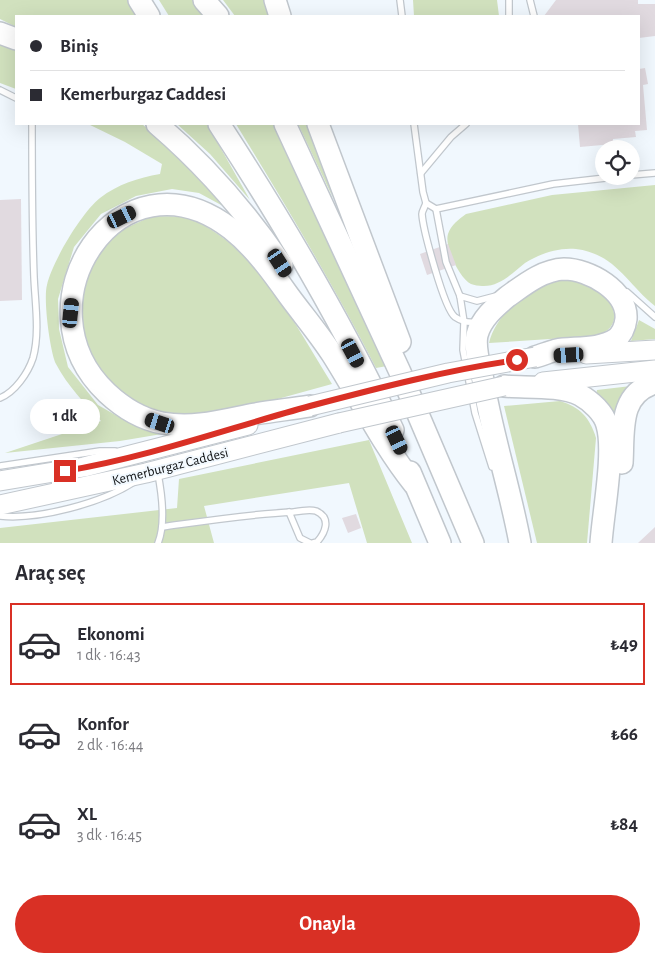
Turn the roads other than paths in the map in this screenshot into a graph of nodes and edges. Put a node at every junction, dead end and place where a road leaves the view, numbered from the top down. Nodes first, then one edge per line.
1 (139, 0) edge
2 (204, 0) edge
3 (275, 0) edge
4 (400, 0) edge
5 (509, 0) edge
6 (530, 0) edge
7 (148, 15) edge
8 (217, 15) edge
9 (280, 15) edge
10 (402, 15) edge
11 (509, 15) edge
12 (534, 15) edge
13 (0, 33) edge
14 (15, 39) edge
15 (0, 90) edge
16 (15, 98) edge
17 (32, 125) edge
18 (158, 125) edge
19 (220, 125) edge
20 (285, 125) edge
21 (318, 125) edge
22 (414, 125) edge
23 (465, 125) edge
24 (421, 173) junction
25 (655, 173) edge
26 (640, 174) edge
27 (595, 179) edge
28 (426, 203) junction
29 (436, 210) junction
30 (568, 262) dead end
31 (512, 284) dead end
32 (620, 284) dead end
33 (500, 292) dead end
34 (460, 296) junction
35 (655, 317) edge
36 (473, 322) junction
37 (655, 350) edge
38 (331, 353) junction
39 (535, 357) junction
40 (655, 370) edge
41 (655, 382) edge
42 (504, 386) junction
43 (0, 398) edge
44 (310, 406) junction
45 (429, 437) junction
46 (137, 455) junction
47 (0, 466) edge
48 (152, 472) junction
49 (494, 474) dead end
50 (0, 482) edge
51 (414, 484) junction
52 (0, 505) edge
53 (289, 512) junction
54 (0, 516) edge
55 (162, 527) junction
56 (515, 537) edge
57 (158, 543) edge
58 (311, 543) edge
59 (440, 543) edge
60 (473, 543) edge
61 (514, 543) edge
62 (601, 543) edge
63 (615, 543) edge

1 - 7 highway
2 - 8 highway
3 - 9 highway
4 - 10 lane
5 - 11 lane
6 - 12 lane
13 - 14 highway
15 - 16 lane
17 - 43 lane
18 - 38 highway
19 - 51 highway
20 - 45 highway
21 - 45 highway
22 - 24 lane
23 - 24 lane
24 - 28 lane
25 - 26 lane
27 - 29 lane
28 - 29 lane
28 - 36 lane
29 - 34 lane
30 - 31 lane
32 - 35 lane
33 - 34 lane
34 - 36 lane
36 - 39 highway
36 - 49 lane
36 - 56 highway
37 - 39 main road, Kemerburgaz Caddesi
38 - 44 highway
38 - 51 highway
39 - 44 main road, Kemerburgaz Caddesi, bridge
40 - 42 main road, Kemerburgaz Caddesi
41 - 63 highway
42 - 48 main road, Kemerburgaz Caddesi, bridge
42 - 62 highway
44 - 46 main road, Kemerburgaz Caddesi
45 - 60 highway
46 - 47 lane
46 - 50 main road, Kemerburgaz Caddesi
48 - 52 main road, Kemerburgaz Caddesi
48 - 54 lane
48 - 55 lane
51 - 59 highway
53 - 55 lane
53 - 58 lane
53 - 58 lane
55 - 57 lane
56 - 61 lane

